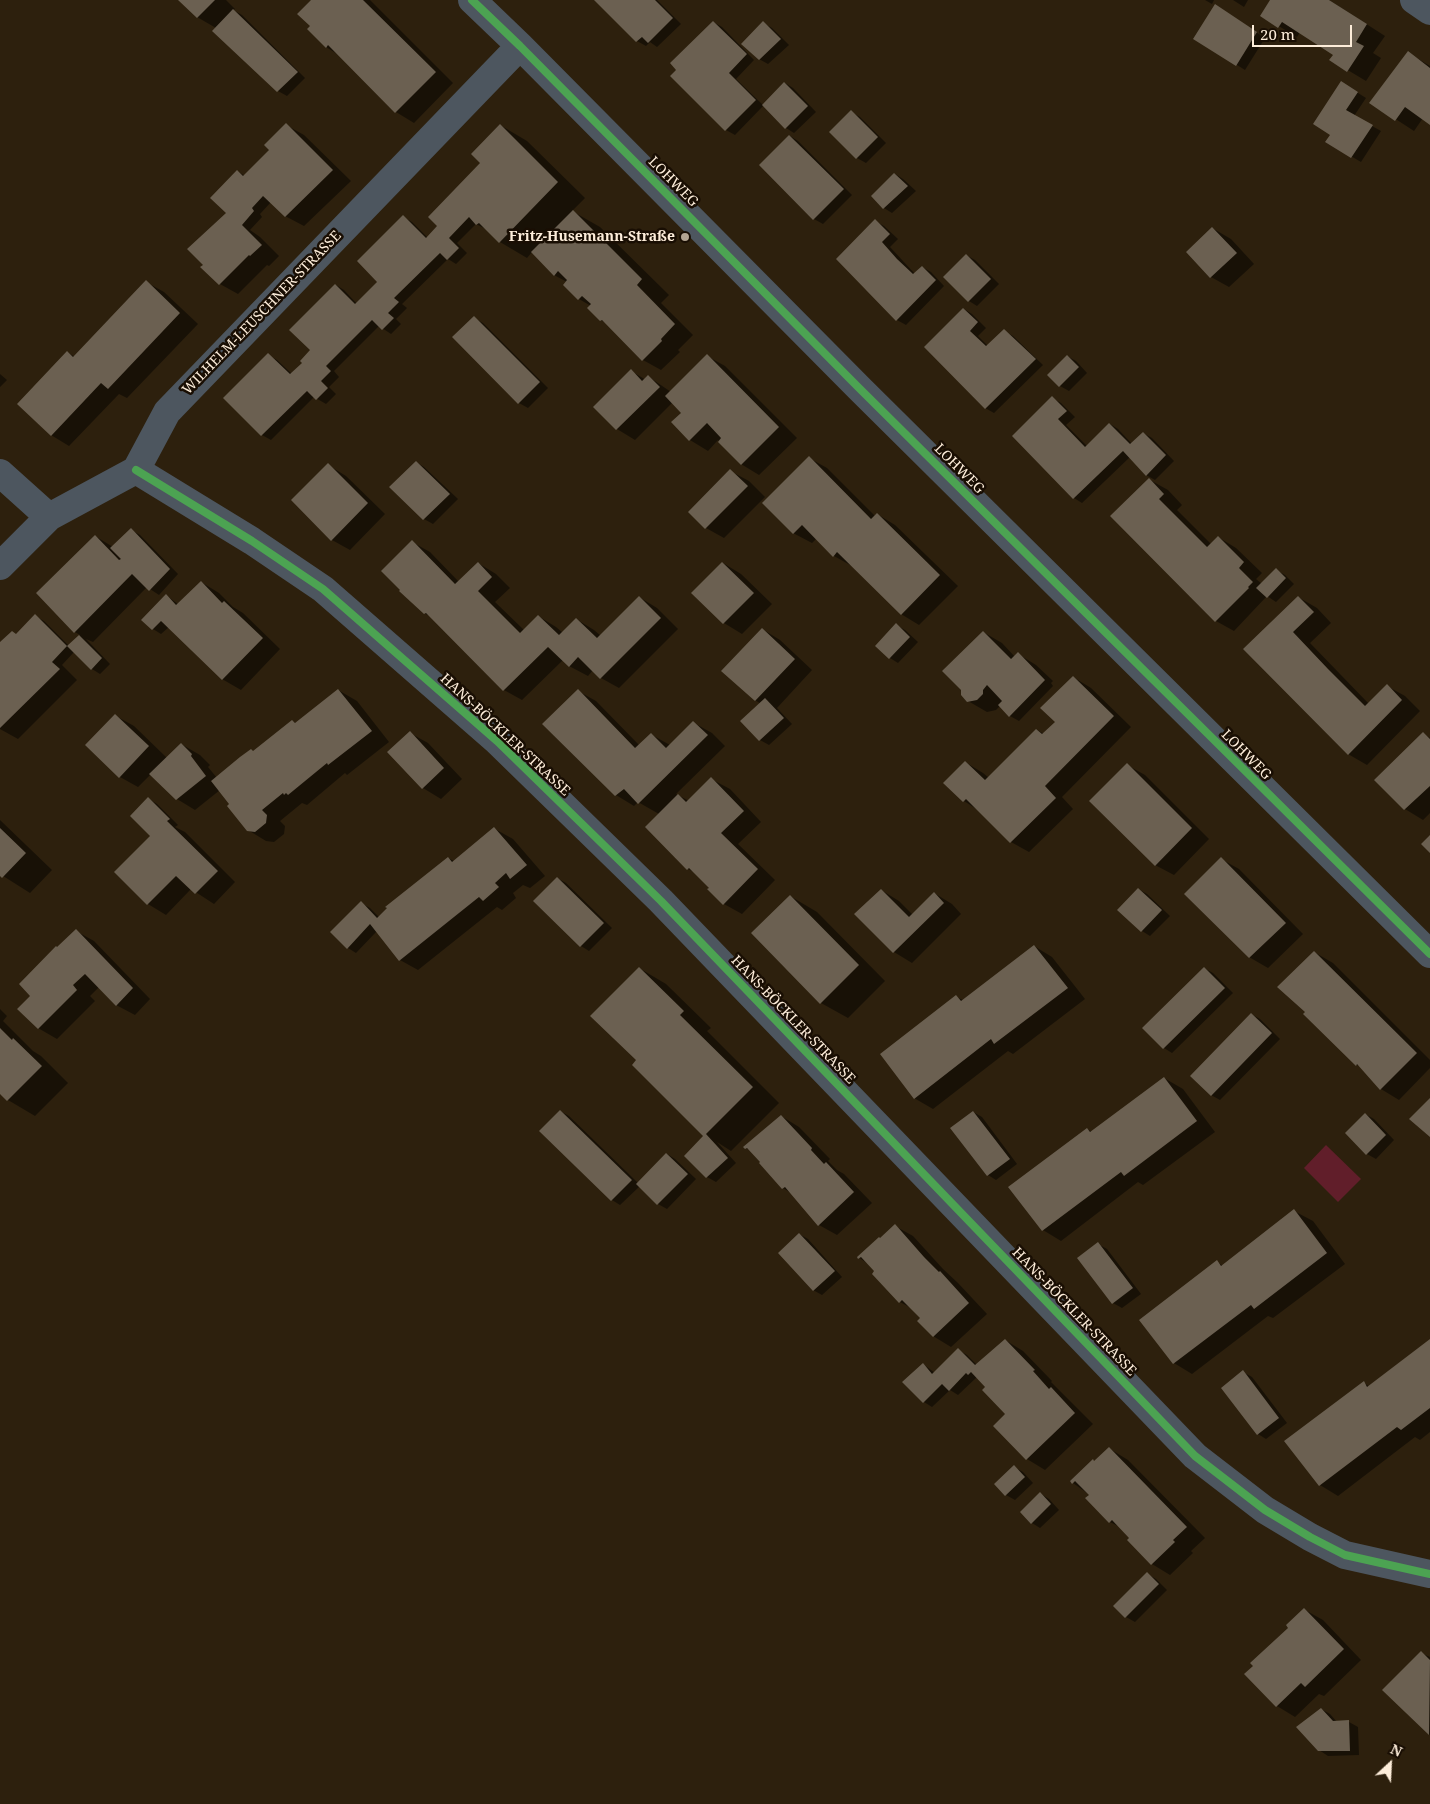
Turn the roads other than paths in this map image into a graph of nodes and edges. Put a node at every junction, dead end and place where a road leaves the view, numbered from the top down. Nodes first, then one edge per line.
1 (1414, 0) edge
2 (486, 5) edge
3 (1430, 11) edge
4 (520, 46) junction
5 (136, 470) junction
6 (0, 473) edge
7 (49, 517) junction
8 (0, 566) edge
9 (1430, 954) edge
10 (1430, 1574) edge

1 - 3 street
2 - 4 street, LOHWEG
4 - 5 street, WILHELM-LEUSCHNER-STRASSE
4 - 9 street, LOHWEG
5 - 7 street
5 - 10 street, HANS-BÖCKLER-STRASSE
6 - 7 street
7 - 8 street

